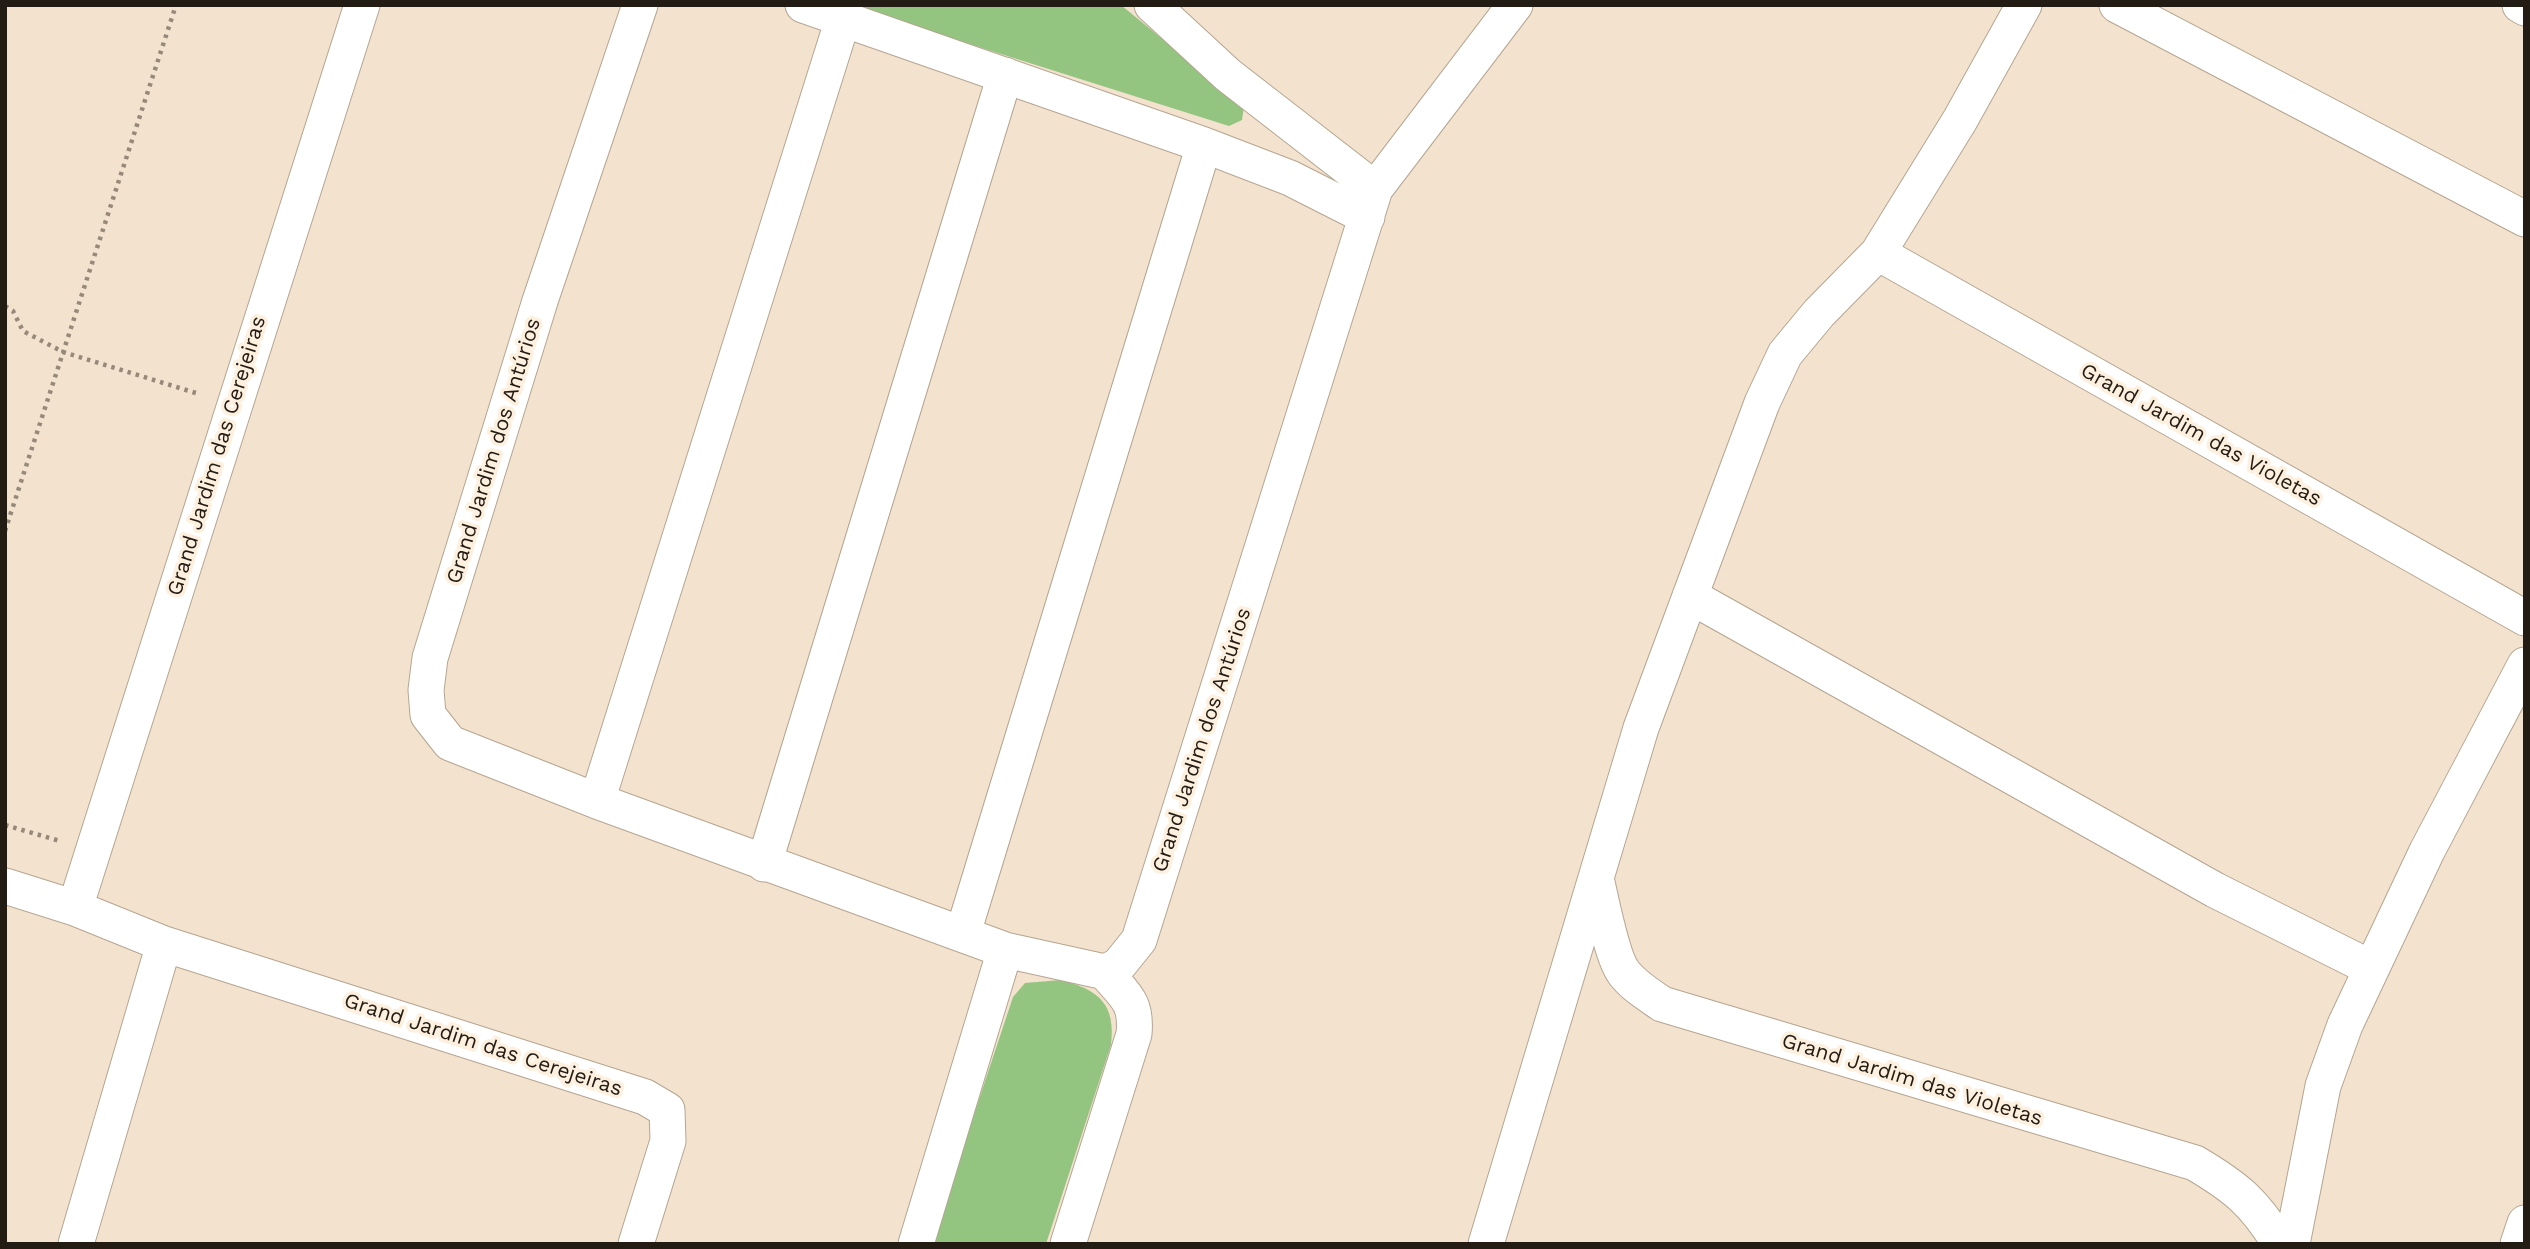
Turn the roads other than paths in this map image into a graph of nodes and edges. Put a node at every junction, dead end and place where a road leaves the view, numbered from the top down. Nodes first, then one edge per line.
1 (362, 5) edge
2 (640, 5) edge
3 (803, 5) edge
4 (1152, 5) edge
5 (1515, 5) edge
6 (2024, 5) edge
7 (2117, 5) edge
8 (843, 19) junction
9 (1005, 75) junction
10 (1204, 145) junction
11 (1371, 203) junction
12 (2525, 219) edge
13 (1878, 253) junction
14 (1689, 596) junction
15 (2525, 618) edge
16 (2525, 665) edge
17 (597, 801) junction
18 (764, 864) junction
19 (1595, 875) junction
20 (5, 886) edge
21 (75, 908) junction
22 (963, 933) junction
23 (164, 944) junction
24 (1005, 950) junction
25 (2371, 968) junction
26 (1105, 972) junction
27 (2525, 1223) edge
28 (76, 1244) edge
29 (636, 1244) edge
30 (916, 1244) edge
31 (1068, 1244) edge
32 (1486, 1244) edge
33 (2280, 1244) edge
34 (2292, 1244) edge
35 (2518, 1244) edge

1 - 21 street, Grand Jardim das Cerejeiras
2 - 17 street, Grand Jardim dos Antúrios
3 - 8 street
4 - 11 street
5 - 11 street, Grand Jardim dos Antúrios
6 - 13 street
7 - 12 street
8 - 9 street
8 - 17 street
9 - 10 street
9 - 18 street
10 - 11 street
10 - 22 street
11 - 26 street, Grand Jardim dos Antúrios
13 - 14 street
13 - 15 street, Grand Jardim das Violetas
14 - 19 street
14 - 25 street
16 - 25 street
17 - 18 street, Grand Jardim dos Antúrios
18 - 22 street, Grand Jardim dos Antúrios
19 - 32 street
19 - 33 street, Grand Jardim das Violetas
20 - 21 street, Grand Jardim das Cerejeiras
21 - 23 street, Grand Jardim das Cerejeiras
22 - 24 street, Grand Jardim dos Antúrios
23 - 28 street
23 - 29 street, Grand Jardim das Cerejeiras
24 - 26 street, Grand Jardim dos Antúrios
24 - 30 street
25 - 34 street
26 - 31 street
27 - 35 street

